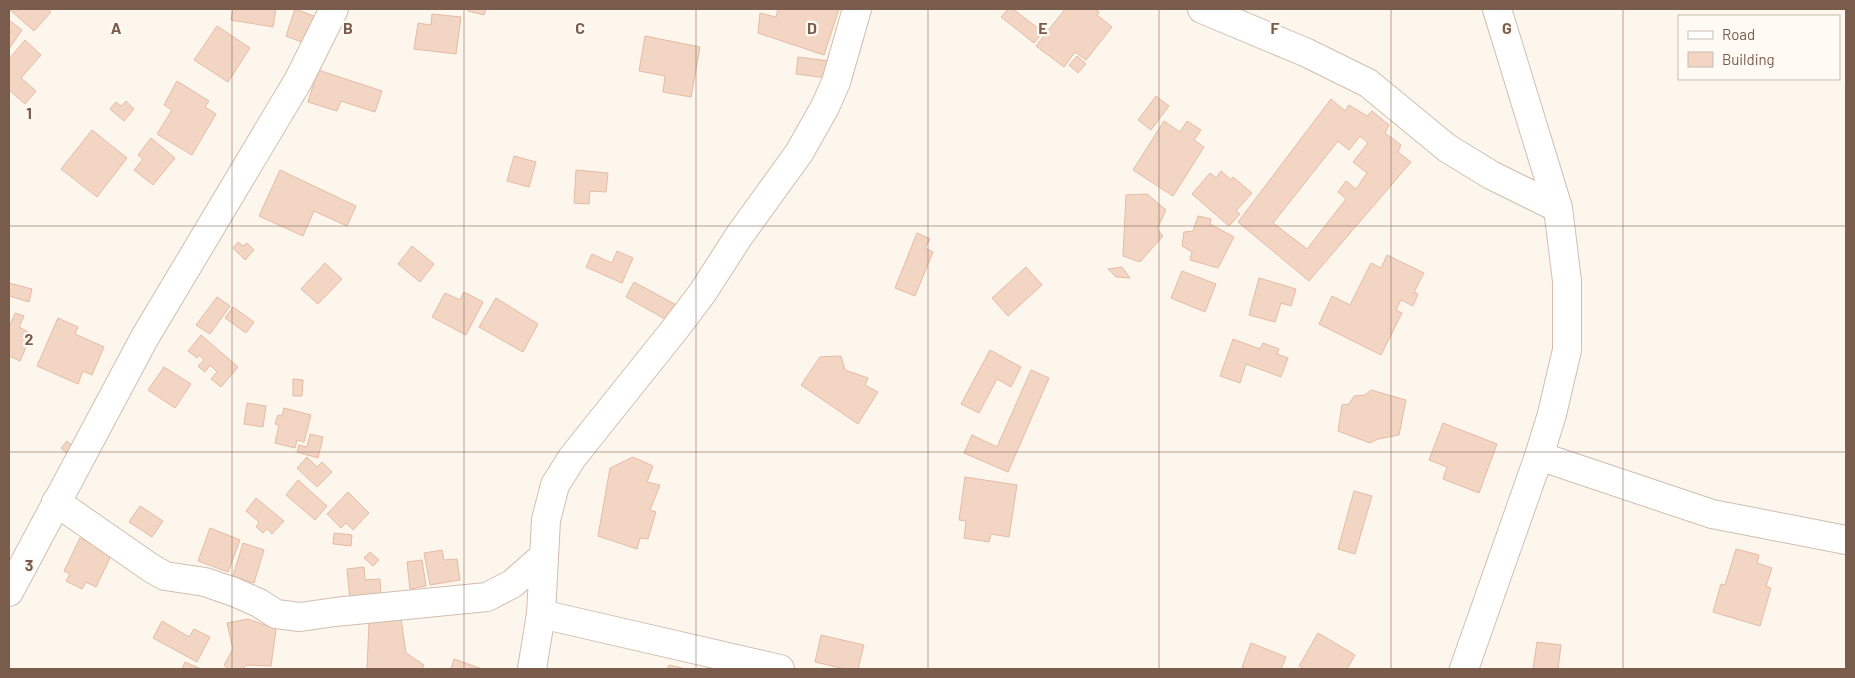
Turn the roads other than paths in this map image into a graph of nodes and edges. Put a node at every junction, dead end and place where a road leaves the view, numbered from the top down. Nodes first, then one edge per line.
1 (334, 9) edge
2 (857, 9) edge
3 (1202, 9) edge
4 (1496, 9) edge
5 (1558, 208) junction
6 (1539, 456) junction
7 (56, 502) junction
8 (1846, 540) edge
9 (544, 556) junction
10 (9, 592) edge
11 (541, 614) junction
12 (532, 669) edge
13 (780, 669) edge
14 (1464, 669) edge

1 - 7 street
2 - 9 street
3 - 5 street
4 - 5 street
5 - 6 street
6 - 8 street
6 - 14 street
7 - 9 street
7 - 10 street
9 - 11 street
11 - 12 street
11 - 13 street

